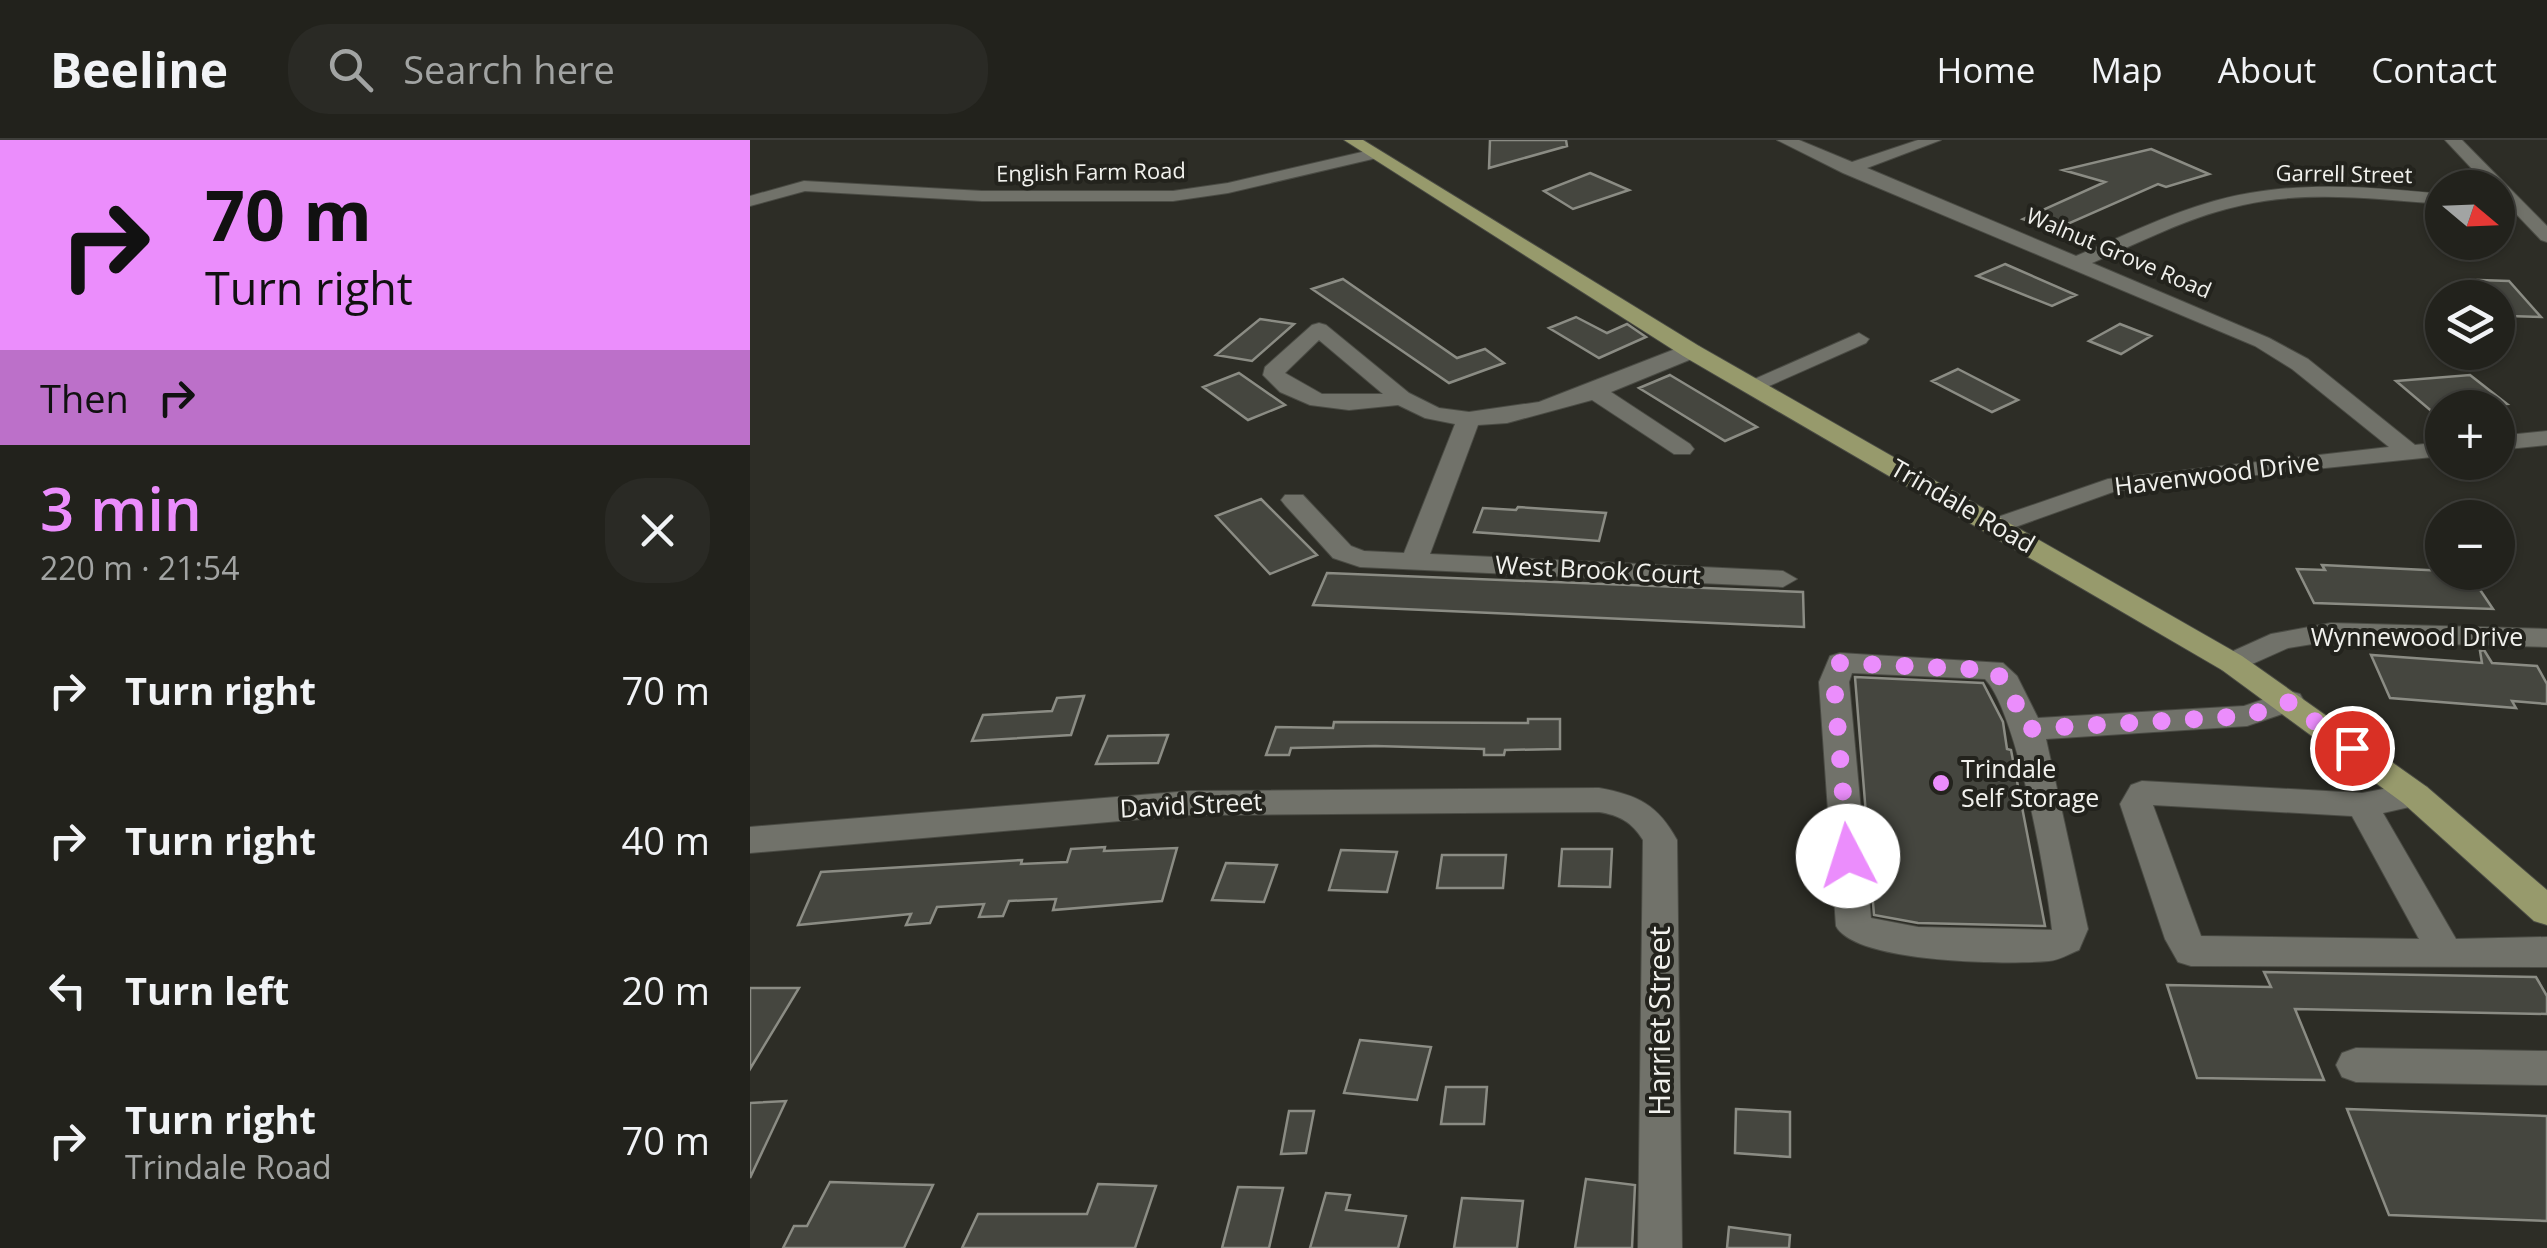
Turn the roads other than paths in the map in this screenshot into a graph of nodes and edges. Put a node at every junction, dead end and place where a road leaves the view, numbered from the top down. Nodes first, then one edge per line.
1 (1352, 140) edge
2 (1786, 140) edge
3 (1933, 140) edge
4 (2453, 140) edge
5 (1374, 154) junction
6 (1849, 168) junction
7 (2425, 198) edge
8 (750, 201) edge
9 (2517, 205) junction
10 (2547, 207) edge
11 (2547, 236) edge
12 (2078, 263) junction
13 (1859, 339) dead end
14 (1692, 351) junction
15 (1752, 385) junction
16 (1591, 389) junction
17 (1400, 398) junction
18 (1468, 421) junction
19 (2547, 438) edge
20 (2515, 442) edge
21 (1682, 450) dead end
22 (2425, 451) edge
23 (2409, 452) junction
24 (1294, 500) dead end
25 (1998, 525) junction
26 (1414, 561) junction
27 (1783, 579) dead end
28 (2547, 638) edge
29 (2232, 663) junction
30 (2288, 702) junction
31 (2028, 729) junction
32 (2415, 795) junction
33 (2362, 804) junction
34 (1632, 805) joint
35 (750, 840) edge
36 (2547, 911) edge
37 (2547, 952) edge
38 (2446, 954) junction
39 (2356, 1065) dead end
40 (2547, 1068) edge
41 (1660, 1248) edge

1 - 5 main road, Trindale Road
2 - 6 street, Walnut Grove Road
3 - 6 street
4 - 9 street
5 - 8 street, English Farm Road
5 - 14 main road, Trindale Road
6 - 12 street, Walnut Grove Road
7 - 12 street, Garrell Street
9 - 10 street
9 - 11 street
12 - 23 street, Walnut Grove Road
13 - 15 street
14 - 15 main road, Trindale Road
14 - 16 street
15 - 25 main road, Trindale Road
16 - 18 street
16 - 21 street
17 - 17 street
17 - 18 street
18 - 26 street
19 - 20 street
22 - 23 street, Havenwood Drive
23 - 25 street, Havenwood Drive
24 - 26 street, West Brook Court
25 - 29 main road, Trindale Road
26 - 27 street, West Brook Court
28 - 29 street, Wynnewood Drive
29 - 30 main road, Trindale Road
30 - 31 street
30 - 32 main road, Trindale Road
31 - 31 street
32 - 33 street
32 - 36 main road, Trindale Road
33 - 38 street
33 - 38 street
34 - 35 street, David Street
34 - 41 street, Harriet Street
37 - 38 street
39 - 40 street

